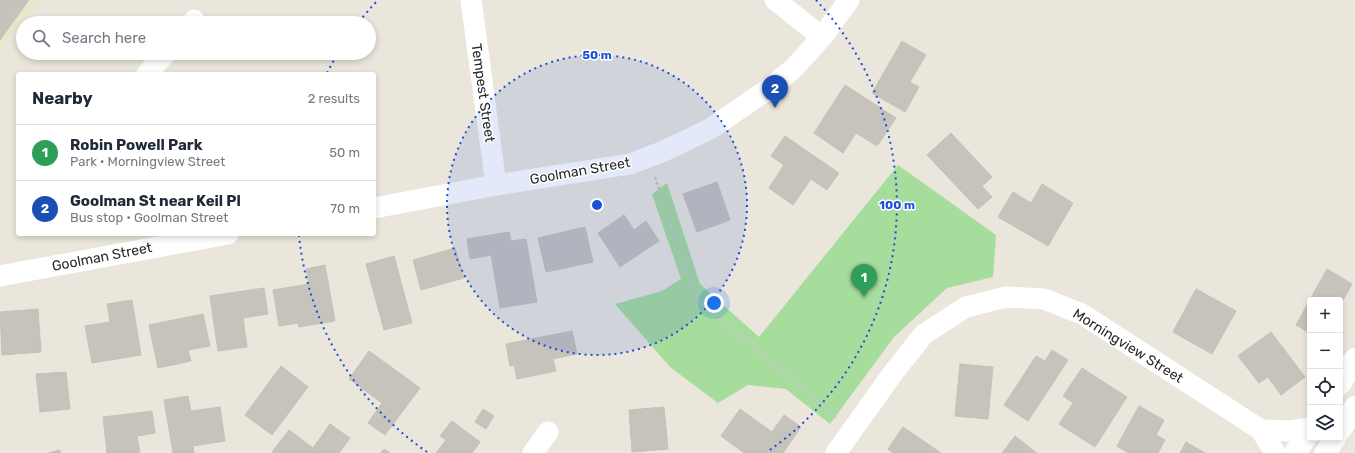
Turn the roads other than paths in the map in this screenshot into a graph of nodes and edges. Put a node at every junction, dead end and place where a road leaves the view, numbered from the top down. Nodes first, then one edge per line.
1 (471, 0) edge
2 (775, 0) edge
3 (849, 0) edge
4 (822, 37) junction
5 (160, 60) edge
6 (149, 72) edge
7 (496, 185) junction
8 (376, 208) edge
9 (204, 236) edge
10 (134, 242) edge
11 (0, 276) edge
12 (1355, 359) edge
13 (1343, 379) edge
14 (1355, 407) edge
15 (1343, 425) edge
16 (1307, 428) edge
17 (1261, 430) junction
18 (548, 432) dead end
19 (1307, 436) edge
20 (1333, 441) edge
21 (533, 453) edge
22 (836, 453) edge
23 (1275, 453) edge
24 (1295, 453) edge
25 (1325, 453) edge

1 - 7 street, Tempest Street
2 - 4 street
3 - 4 street, Goolman Street
4 - 7 street, Goolman Street
5 - 6 street
7 - 8 street, Goolman Street
9 - 10 street, Goolman Street
10 - 11 street, Goolman Street
12 - 13 street
14 - 15 street
16 - 17 street
17 - 22 street, Morningview Street
17 - 23 street, Morningview Street
18 - 21 street
19 - 24 street
20 - 25 street

